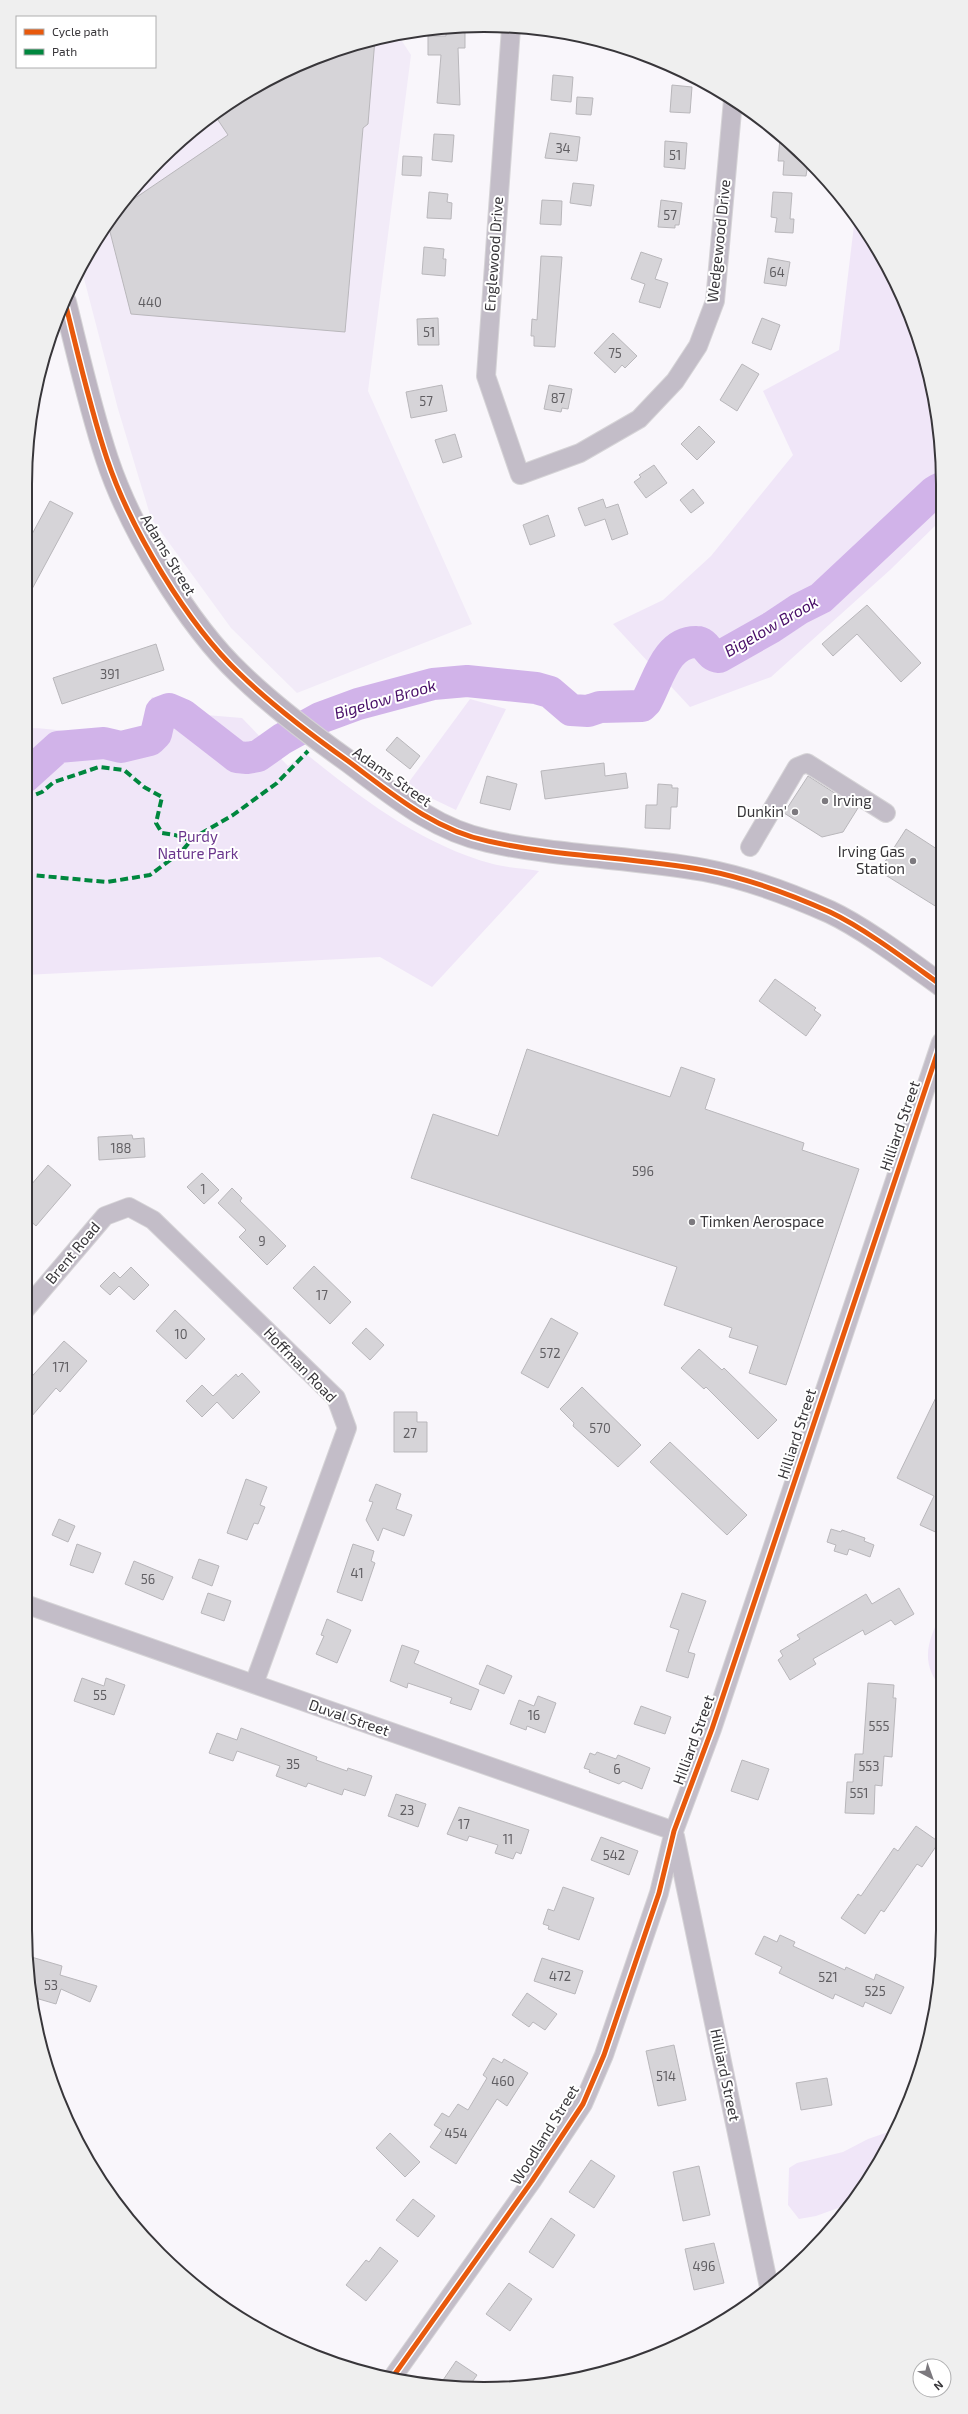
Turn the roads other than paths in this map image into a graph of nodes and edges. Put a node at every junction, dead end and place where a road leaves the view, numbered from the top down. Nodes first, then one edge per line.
1 (511, 33) edge
2 (732, 106) edge
3 (67, 309) edge
4 (520, 475) joint
5 (886, 813) dead end
6 (750, 846) dead end
7 (936, 982) edge
8 (936, 1057) edge
9 (129, 1207) joint
10 (32, 1302) edge
11 (32, 1606) edge
12 (254, 1684) junction
13 (674, 1831) junction
14 (768, 2282) edge
15 (396, 2373) edge

1 - 4 street, Englewood Drive
2 - 4 street, Wedgewood Drive
3 - 7 main road, Adams Street
5 - 6 street
8 - 13 street, Hilliard Street
9 - 10 street, Brent Road
9 - 12 street, Hoffman Road
11 - 12 street, Duval Street
12 - 13 street, Duval Street
13 - 14 street, Hilliard Street
13 - 15 street, Woodland Street

